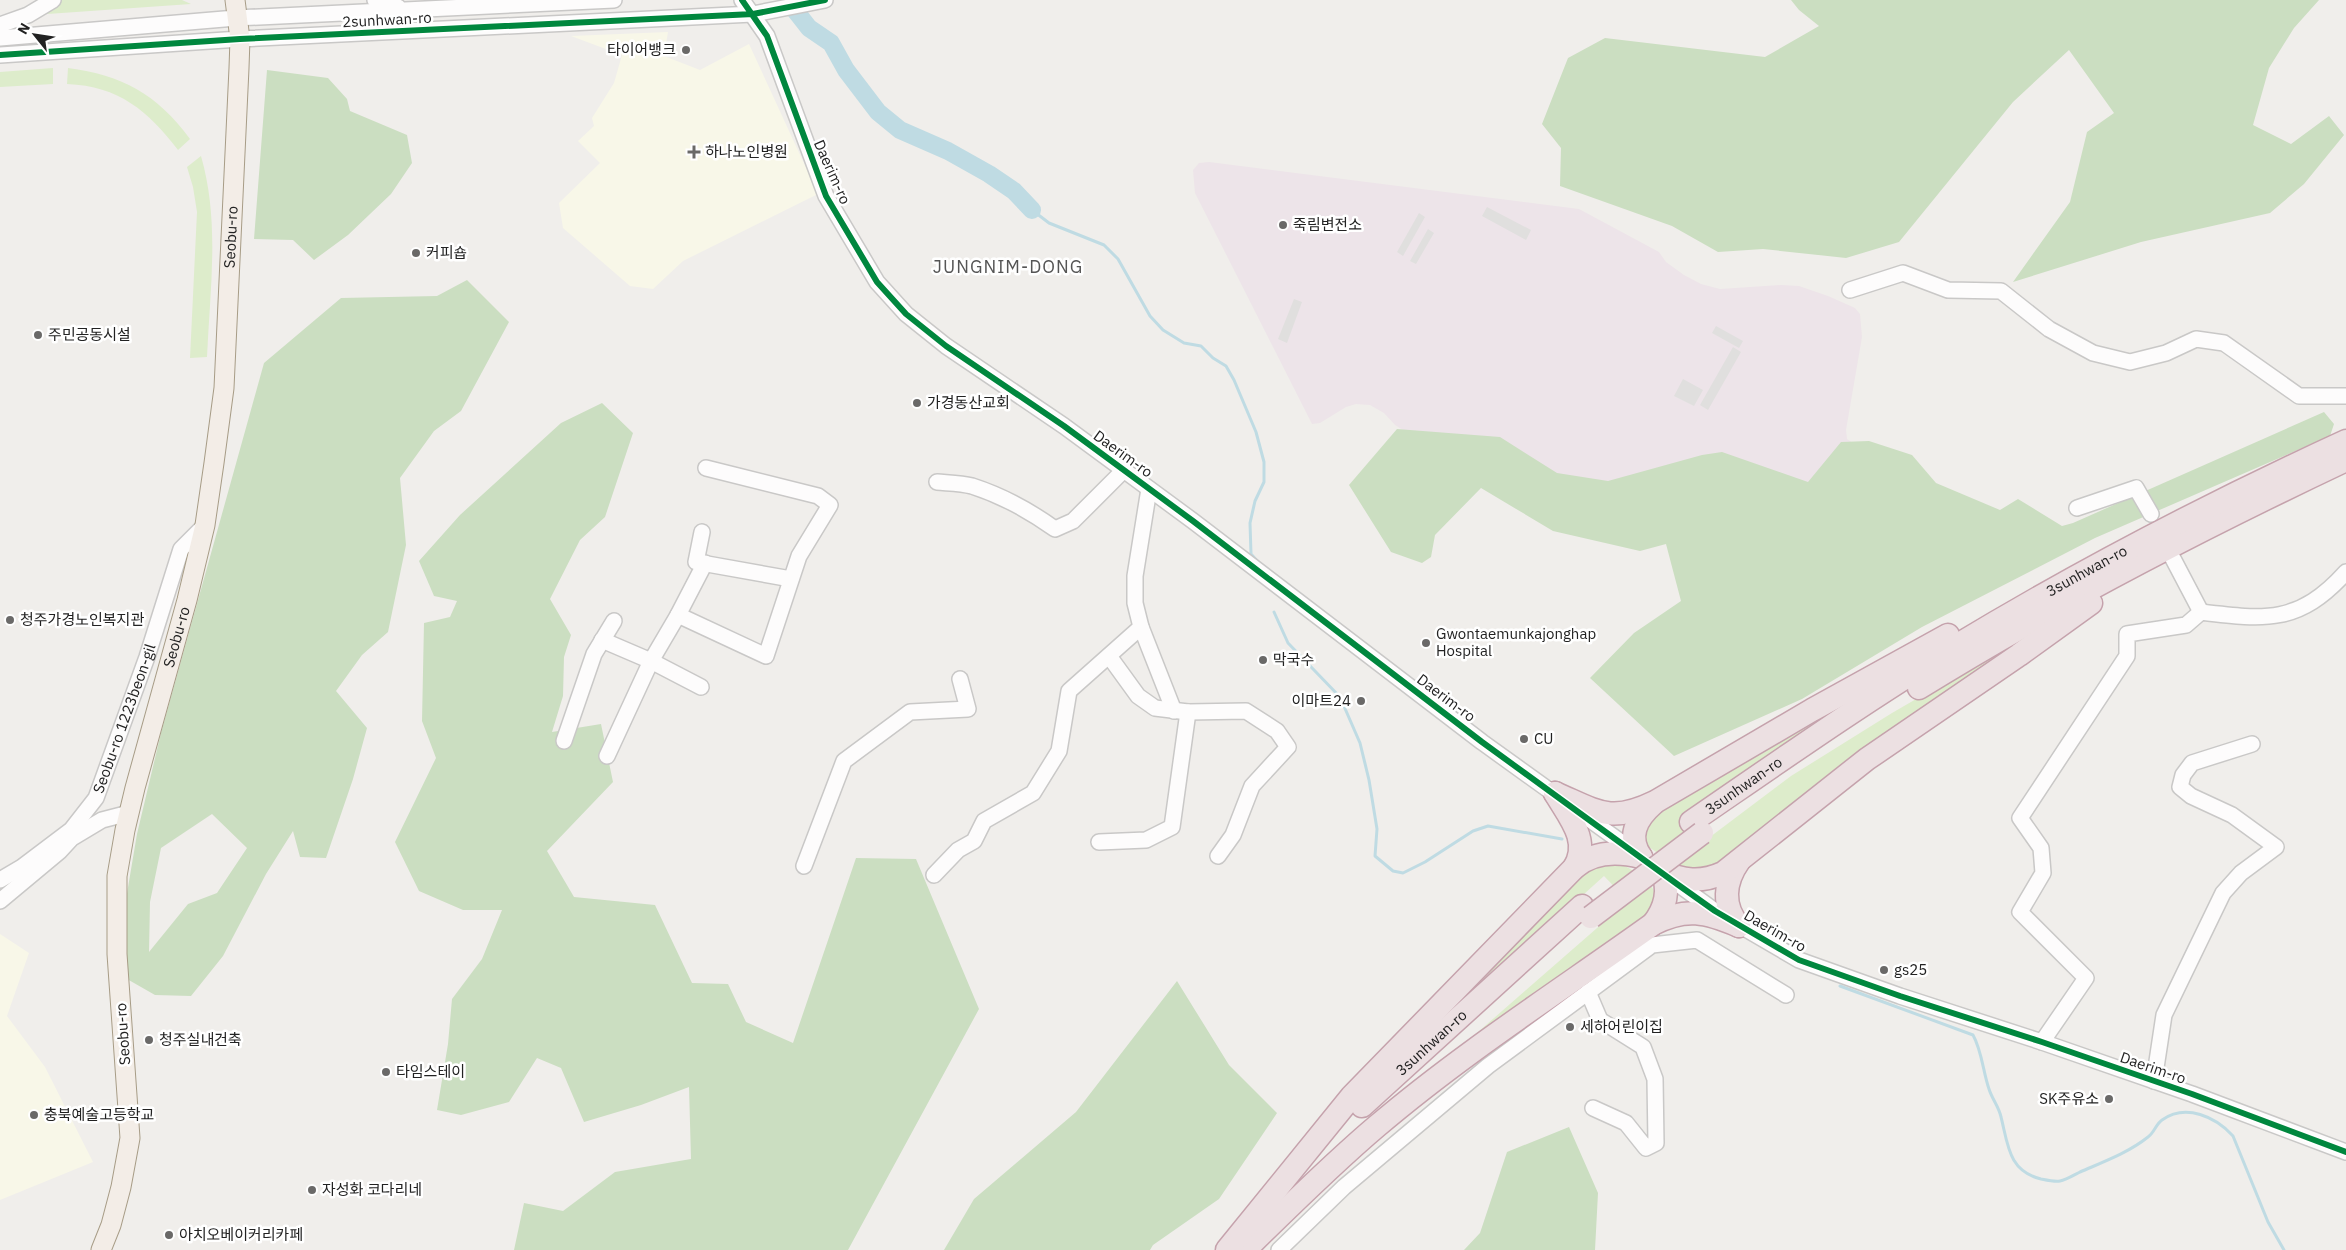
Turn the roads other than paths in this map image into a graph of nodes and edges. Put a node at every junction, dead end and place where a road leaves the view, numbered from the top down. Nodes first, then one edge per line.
1 (53, 0) edge
2 (223, 0) edge
3 (375, 0) edge
4 (614, 0) edge
5 (742, 0) edge
6 (818, 1) edge
7 (236, 9) edge
8 (412, 11) junction
9 (753, 14) junction
10 (0, 26) edge
11 (0, 38) edge
12 (240, 39) junction
13 (0, 55) edge
14 (1850, 290) dead end
15 (2346, 396) edge
16 (2346, 441) edge
17 (2346, 460) edge
18 (706, 468) dead end
19 (1124, 470) junction
20 (937, 482) dead end
21 (1149, 488) junction
22 (2230, 496) junction
23 (2076, 508) dead end
24 (2151, 514) dead end
25 (204, 525) junction
26 (702, 532) dead end
27 (2172, 549) junction
28 (705, 564) junction
29 (2346, 572) edge
30 (792, 580) junction
31 (2201, 612) junction
32 (678, 615) junction
33 (614, 621) dead end
34 (1141, 627) junction
35 (602, 640) junction
36 (1109, 656) junction
37 (651, 661) junction
38 (960, 678) dead end
39 (702, 687) dead end
40 (1181, 711) junction
41 (564, 741) dead end
42 (2252, 744) dead end
43 (607, 756) dead end
44 (1555, 793) junction
45 (1655, 802) junction
46 (129, 813) junction
47 (1696, 828) junction
48 (1099, 842) dead end
49 (1218, 856) dead end
50 (1641, 857) junction
51 (1739, 862) junction
52 (804, 866) dead end
53 (1574, 868) junction
54 (27, 871) junction
55 (1661, 871) junction
56 (934, 875) dead end
57 (0, 880) edge
58 (0, 901) edge
59 (1653, 924) junction
60 (1739, 926) junction
61 (1588, 992) junction
62 (1786, 996) dead end
63 (2042, 1042) junction
64 (2154, 1081) junction
65 (1593, 1108) dead end
66 (2346, 1152) edge
67 (100, 1250) edge
68 (1237, 1250) edge
69 (1279, 1250) edge

1 - 10 street
2 - 7 main road, Seobu-ro
3 - 8 street
4 - 8 street, 2sunhwan-ro
5 - 9 street, Daerim-ro
6 - 9 street, 2sunhwan-ro
7 - 8 street, 2sunhwan-ro
7 - 11 street, 2sunhwan-ro
7 - 12 main road, Seobu-ro
9 - 12 street, 2sunhwan-ro
9 - 19 street, Daerim-ro
12 - 13 street, 2sunhwan-ro
12 - 25 main road, Seobu-ro
14 - 15 street
16 - 22 highway, 3sunhwan-ro
17 - 27 highway, 3sunhwan-ro
18 - 30 street
19 - 20 street
19 - 21 street, Daerim-ro
21 - 34 street
21 - 44 street, Daerim-ro
22 - 45 highway
22 - 47 highway, 3sunhwan-ro
23 - 24 street
25 - 46 main road, Seobu-ro
25 - 54 street, Seobu-ro 1223beon-gil
26 - 28 street
27 - 31 street
27 - 47 highway, 3sunhwan-ro
27 - 51 highway
28 - 30 street
28 - 32 street
29 - 31 street
30 - 32 street
31 - 63 street
32 - 37 street
33 - 35 street
34 - 36 street
34 - 40 street
35 - 37 street
35 - 41 street
36 - 40 street
36 - 56 street
37 - 39 street
37 - 43 street
38 - 52 street
40 - 48 street
40 - 49 street
42 - 64 street
44 - 45 highway
44 - 50 street, Daerim-ro
44 - 53 highway
45 - 50 highway
46 - 54 street
46 - 67 main road, Seobu-ro
47 - 68 highway, 3sunhwan-ro
50 - 53 highway
50 - 55 street, Daerim-ro
51 - 55 highway
51 - 60 highway
53 - 68 highway
54 - 57 street, Seobu-ro 1223beon-gil
54 - 58 street
55 - 59 highway
55 - 60 street, Daerim-ro
59 - 60 highway
59 - 68 highway
60 - 63 street, Daerim-ro
61 - 62 street
61 - 65 street
61 - 69 street
63 - 64 street, Daerim-ro
64 - 66 street, Daerim-ro

